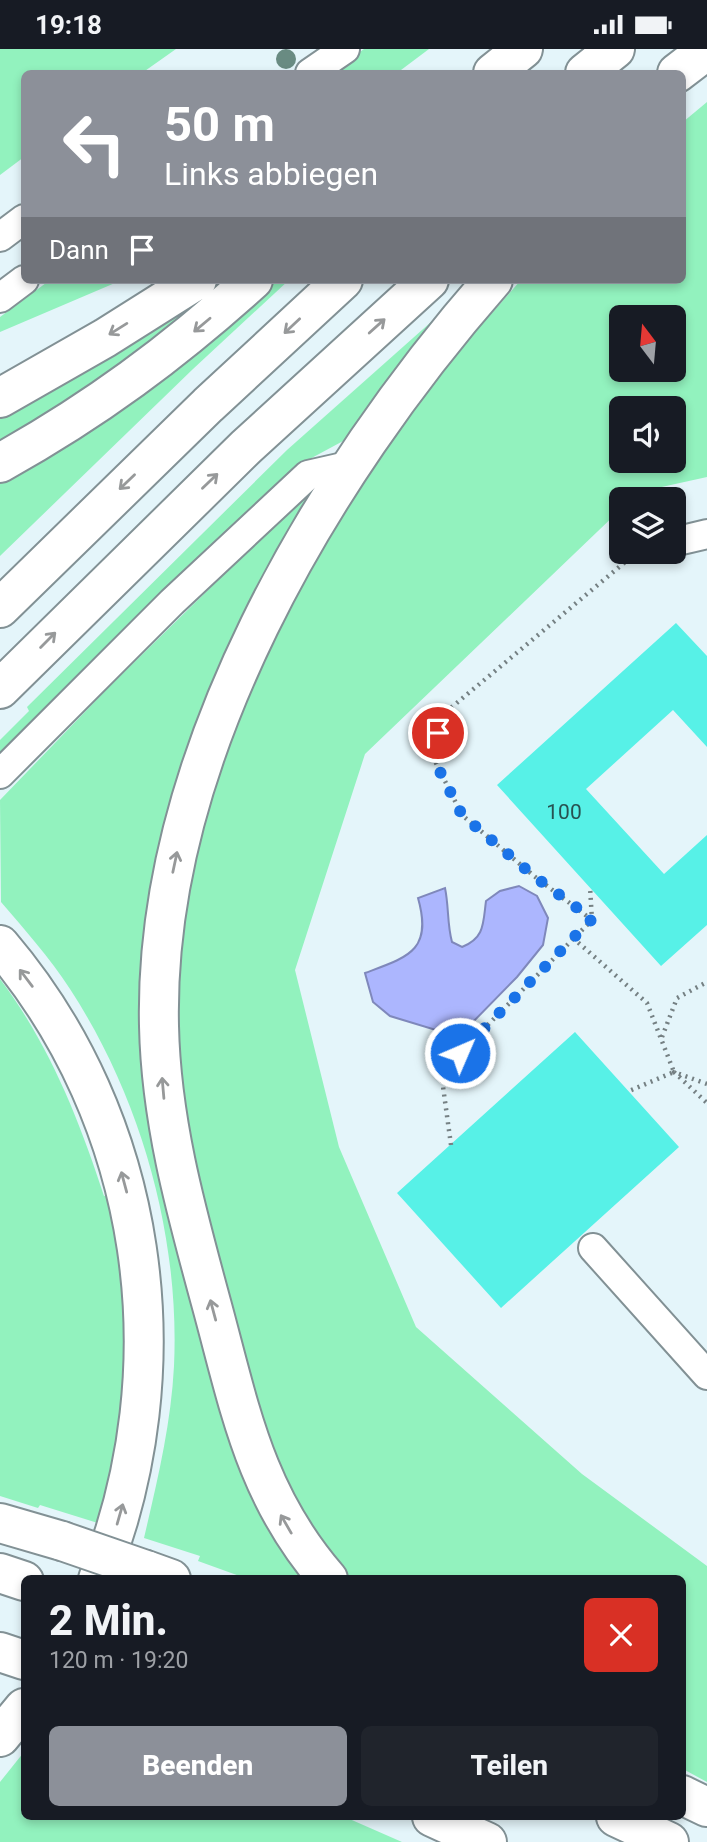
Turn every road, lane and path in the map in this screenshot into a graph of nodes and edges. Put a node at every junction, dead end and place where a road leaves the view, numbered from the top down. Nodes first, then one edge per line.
1 (345, 49) edge
2 (523, 49) edge
3 (615, 49) edge
4 (707, 50) edge
5 (314, 70) edge
6 (497, 70) edge
7 (588, 70) edge
8 (681, 70) edge
9 (21, 221) edge
10 (0, 237) edge
11 (21, 282) edge
12 (191, 284) edge
13 (248, 284) edge
14 (339, 284) edge
15 (425, 284) edge
16 (490, 284) edge
17 (0, 298) edge
18 (0, 398) edge
19 (0, 463) edge
20 (352, 465) junction
21 (623, 564) edge
22 (0, 608) edge
23 (0, 689) edge
24 (0, 774) edge
25 (590, 887) dead end
26 (592, 919) junction
27 (573, 938) junction
28 (0, 945) edge
29 (707, 982) edge
30 (661, 1038) junction
31 (674, 1072) junction
32 (707, 1084) edge
33 (629, 1091) dead end
34 (707, 1103) edge
35 (451, 1145) dead end
36 (593, 1248) dead end
37 (707, 1375) edge
38 (0, 1523) edge
39 (0, 1573) edge
40 (158, 1574) edge
41 (99, 1575) edge
42 (325, 1575) edge
43 (21, 1580) edge
44 (21, 1712) edge
45 (0, 1737) edge
46 (686, 1797) edge
47 (707, 1807) edge
48 (439, 1820) edge
49 (622, 1820) edge
50 (487, 1842) edge
51 (669, 1842) edge

1 - 5 lane
2 - 6 highway
3 - 7 highway
4 - 8 highway
9 - 10 lane
11 - 17 lane
12 -> 18 highway
13 -> 19 highway
14 -> 22 highway
23 -> 15 highway
16 - 20 highway
20 - 24 lane
42 -> 20 highway
21 - 26 path
25 - 26 path
26 - 27 path
27 - 30 path
27 - 35 path
41 -> 28 highway
29 - 30 path
30 - 31 path
31 - 32 path
31 - 33 path
31 - 34 path
36 - 37 lane
38 - 40 highway, bridge
39 - 43 highway
44 - 45 highway
46 - 47 highway
48 - 50 highway
49 - 51 highway

